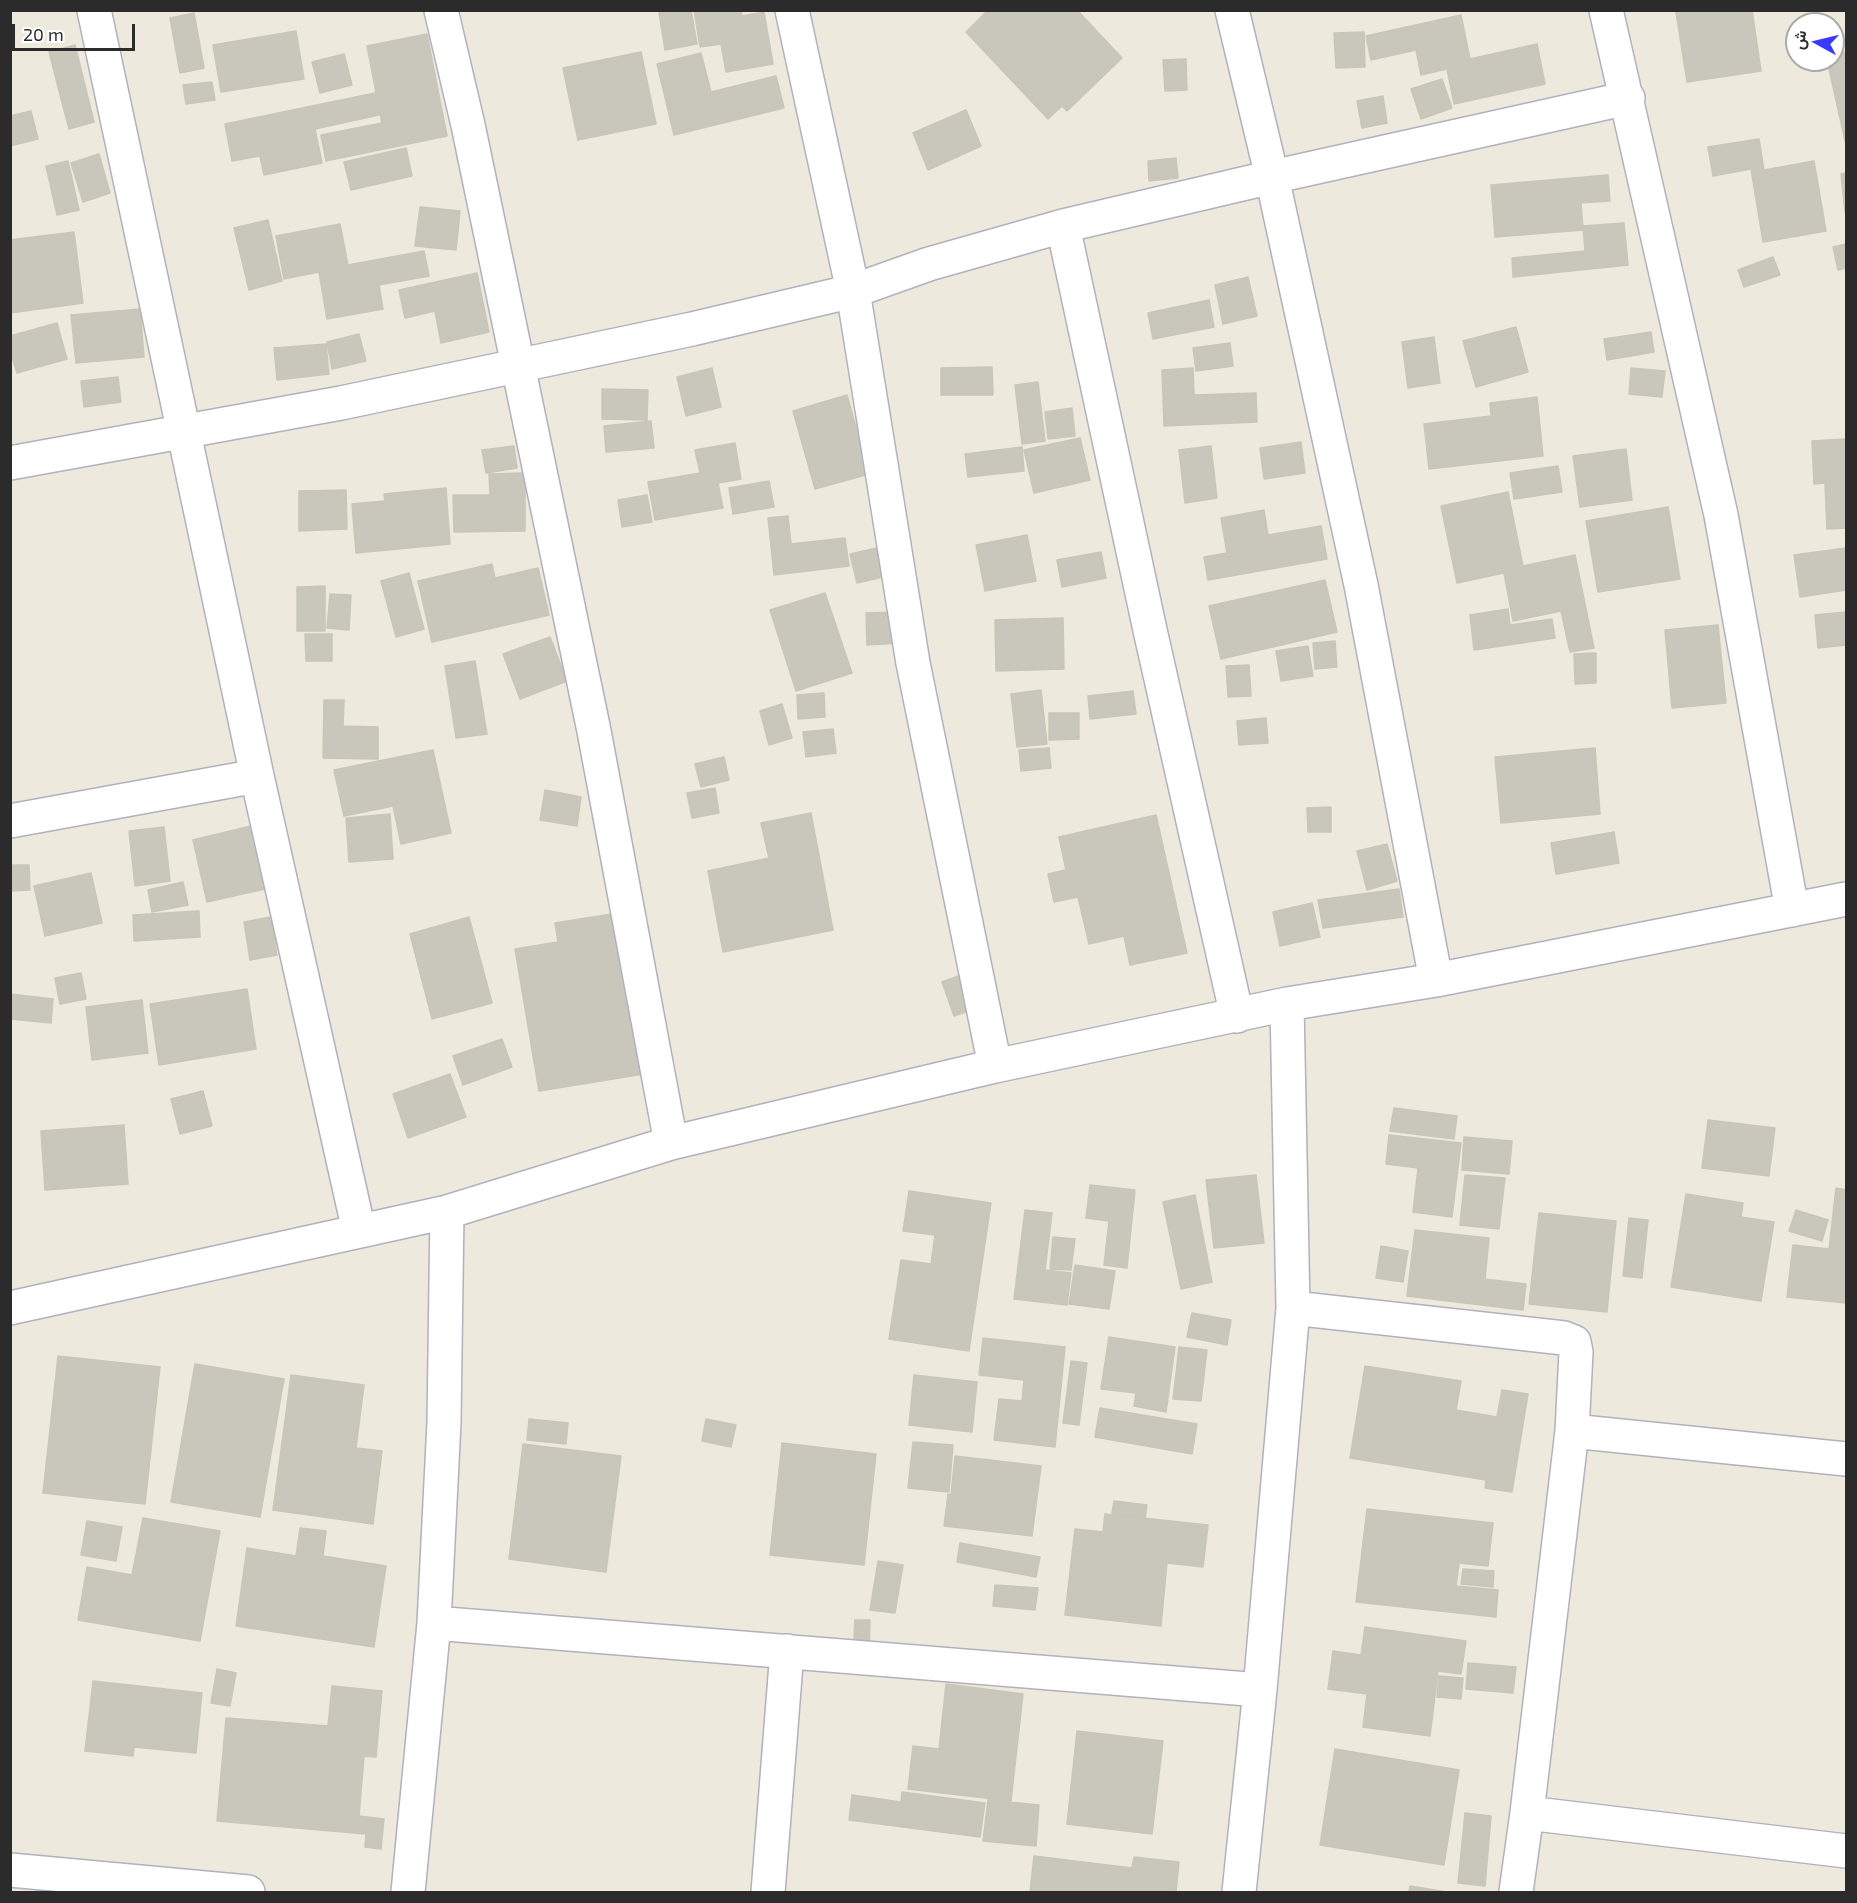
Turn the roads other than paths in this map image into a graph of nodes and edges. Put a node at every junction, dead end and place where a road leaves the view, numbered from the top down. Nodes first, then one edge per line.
1 (94, 10) edge
2 (441, 10) edge
3 (792, 10) edge
4 (1232, 10) edge
5 (1606, 10) edge
6 (1628, 98) junction
7 (1272, 177) junction
8 (1063, 226) junction
9 (853, 291) junction
10 (518, 365) junction
11 (183, 433) junction
12 (10, 463) edge
13 (257, 777) junction
14 (10, 821) edge
15 (1846, 899) edge
16 (1791, 910) junction
17 (1436, 980) junction
18 (1287, 1004) junction
19 (1238, 1016) junction
20 (995, 1066) junction
21 (671, 1143) junction
22 (447, 1212) junction
23 (359, 1231) junction
24 (10, 1308) edge
25 (1293, 1308) junction
26 (1572, 1431) junction
27 (1846, 1459) edge
28 (434, 1623) junction
29 (787, 1651) junction
30 (1260, 1690) junction
31 (1527, 1813) junction
32 (1846, 1851) edge
33 (10, 1870) edge
34 (248, 1893) edge
35 (408, 1893) edge
36 (768, 1893) edge
37 (1239, 1893) edge
38 (1516, 1893) edge

1 - 11 street
2 - 10 street
3 - 9 street
4 - 7 street
5 - 6 street
6 - 7 street
6 - 16 street
7 - 8 street
7 - 17 street
8 - 9 street
8 - 19 street
9 - 10 street
9 - 20 street
10 - 11 street
10 - 21 street
11 - 12 street
11 - 13 street
13 - 14 street
13 - 23 street
15 - 16 street
16 - 17 street
17 - 18 street
18 - 19 street
18 - 25 street
19 - 20 street
20 - 21 street
21 - 22 street
22 - 23 street
22 - 28 street
23 - 24 street
25 - 26 street
25 - 30 street
26 - 27 street
26 - 31 street
28 - 29 street
28 - 35 street
29 - 30 street
29 - 36 street
30 - 37 street
31 - 32 street
31 - 38 street
33 - 34 street

